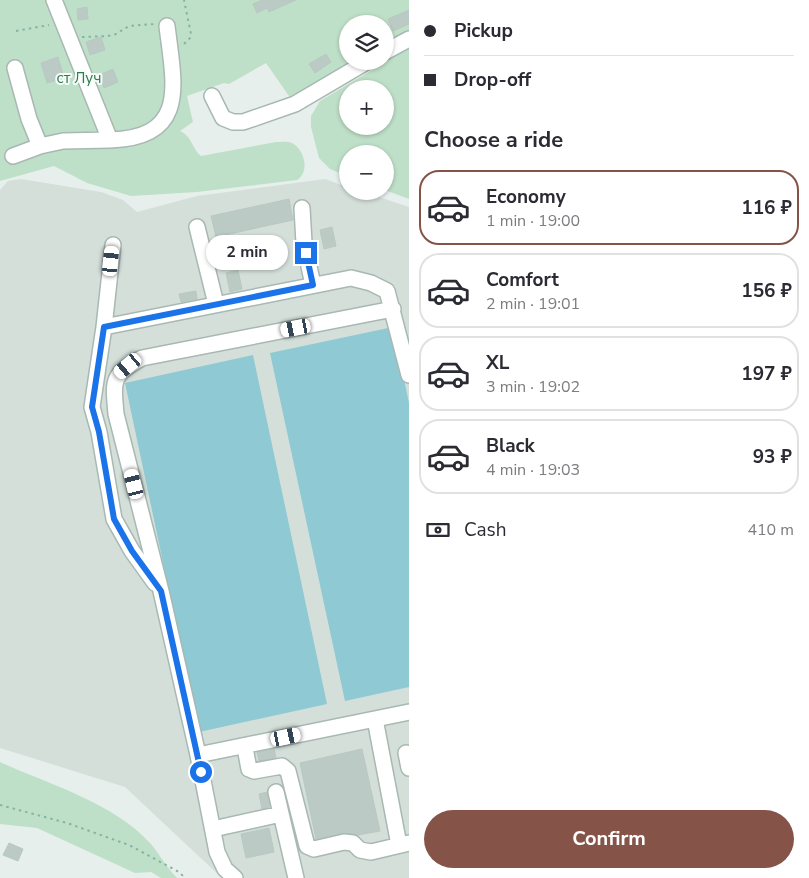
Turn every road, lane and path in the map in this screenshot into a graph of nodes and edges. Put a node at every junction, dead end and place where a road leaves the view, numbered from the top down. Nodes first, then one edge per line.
1 (54, 0) edge
2 (184, 0) edge
3 (64, 23) junction
4 (167, 26) joint
5 (16, 31) dead end
6 (70, 38) junction
7 (409, 39) edge
8 (394, 47) edge
9 (171, 55) junction
10 (14, 68) dead end
11 (353, 70) edge
12 (212, 96) dead end
13 (110, 140) junction
14 (40, 146) junction
15 (13, 156) dead end
16 (302, 208) dead end
17 (196, 227) dead end
18 (112, 245) dead end
19 (313, 285) junction
20 (216, 304) junction
21 (393, 309) junction
22 (104, 327) junction
23 (409, 375) edge
24 (161, 591) junction
25 (409, 712) edge
26 (375, 719) junction
27 (406, 753) dead end
28 (246, 754) dead end
29 (198, 755) junction
30 (409, 768) edge
31 (276, 792) dead end
32 (0, 805) edge
33 (281, 814) junction
34 (213, 830) junction
35 (404, 844) edge
36 (185, 878) edge
37 (235, 878) edge
38 (296, 878) edge

1 - 3 lane
2 - 9 path
3 - 5 path
3 - 6 lane
4 - 6 path
4 - 9 lane
6 - 13 lane
7 - 8 lane
9 - 13 lane
10 - 14 lane
11 - 12 lane
13 - 14 lane
14 - 15 lane
16 - 19 lane
17 - 20 lane
18 - 22 lane
19 - 20 lane
19 - 21 lane
20 - 22 lane
21 - 23 lane
21 - 24 lane
22 - 24 lane
24 - 29 lane
25 - 26 lane
26 - 29 lane
26 - 35 lane
27 - 30 lane
28 - 35 lane
29 - 34 lane
31 - 33 lane
32 - 36 path
33 - 34 lane
33 - 38 lane
34 - 37 lane

